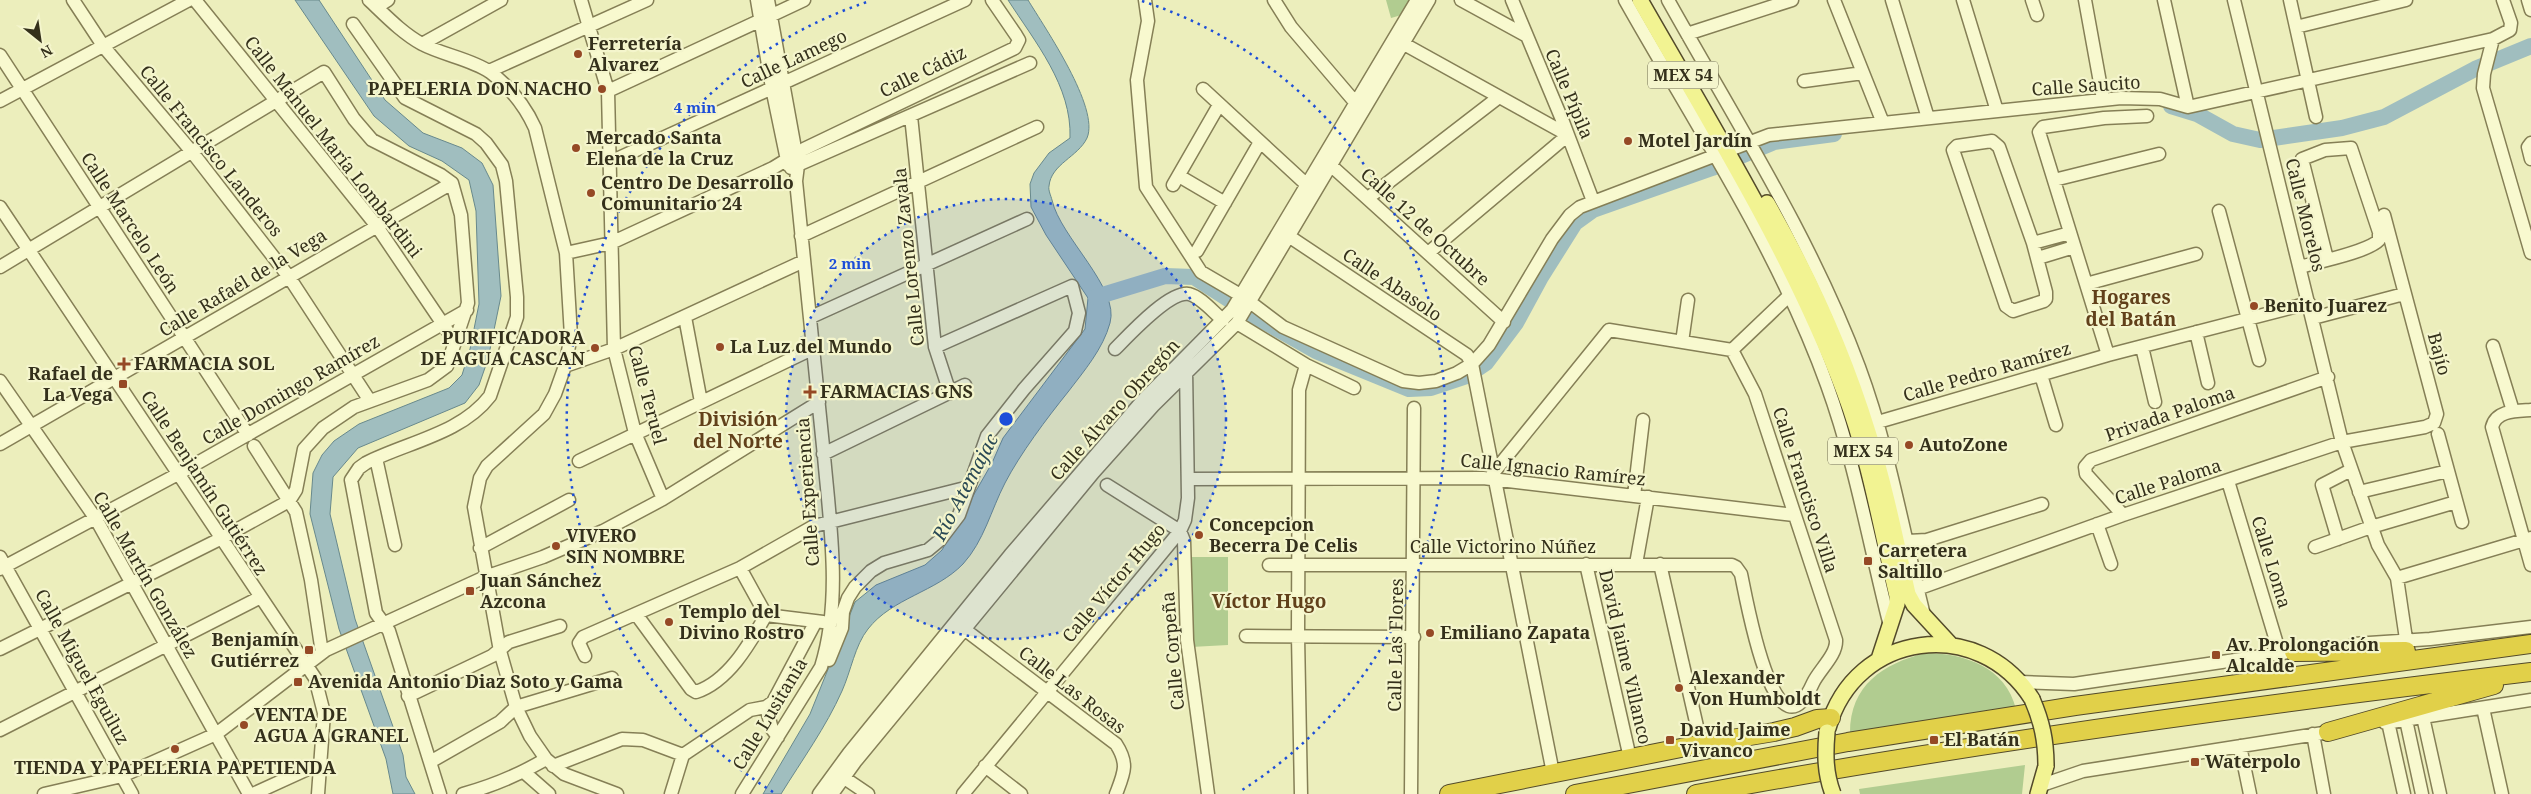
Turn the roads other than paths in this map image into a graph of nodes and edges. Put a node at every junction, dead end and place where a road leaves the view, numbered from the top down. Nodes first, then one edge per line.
1 (73, 0) edge
2 (189, 0) edge
3 (195, 0) edge
4 (501, 0) edge
5 (581, 0) edge
6 (647, 0) edge
7 (757, 0) edge
8 (768, 0) edge
9 (804, 0) edge
10 (965, 0) edge
11 (992, 0) edge
12 (1146, 0) edge
13 (1274, 0) edge
14 (1417, 0) edge
15 (1429, 0) edge
16 (1461, 0) edge
17 (1512, 0) edge
18 (1625, 0) edge
19 (1640, 0) edge
20 (1652, 0) edge
21 (1668, 0) edge
22 (1792, 0) edge
23 (1834, 0) edge
24 (1892, 0) edge
25 (1963, 0) edge
26 (2032, 0) edge
27 (2085, 0) edge
28 (2164, 0) edge
29 (2234, 0) edge
30 (2290, 0) edge
31 (2406, 0) edge
32 (2503, 0) edge
33 (2528, 0) edge
34 (377, 2) edge
35 (2531, 10) edge
36 (2037, 15) dead end
37 (766, 18) junction
38 (353, 24) dead end
39 (588, 26) junction
40 (2296, 27) junction
41 (1687, 34) junction
42 (1525, 35) junction
43 (422, 44) junction
44 (1404, 44) junction
45 (2492, 44) junction
46 (104, 47) junction
47 (0, 56) edge
48 (1030, 63) dead end
49 (489, 71) junction
50 (1864, 73) junction
51 (1804, 81) dead end
52 (2308, 81) junction
53 (777, 86) junction
54 (1203, 89) dead end
55 (22, 90) junction
56 (608, 91) junction
57 (2256, 93) junction
58 (1499, 97) junction
59 (2103, 99) junction
60 (276, 100) junction
61 (0, 101) edge
62 (1219, 104) junction
63 (2188, 107) junction
64 (1360, 108) junction
65 (1996, 111) junction
66 (911, 116) junction
67 (2147, 116) dead end
68 (2316, 117) dead end
69 (1928, 118) junction
70 (1883, 123) junction
71 (1037, 127) dead end
72 (1568, 134) junction
73 (1260, 142) junction
74 (2531, 143) edge
75 (1731, 149) junction
76 (192, 152) junction
77 (2159, 154) dead end
78 (2531, 159) edge
79 (610, 162) junction
80 (792, 162) junction
81 (1328, 162) junction
82 (2054, 180) junction
83 (918, 182) junction
84 (452, 183) junction
85 (1307, 185) junction
86 (1368, 198) junction
87 (1593, 202) junction
88 (1225, 204) junction
89 (0, 207) edge
90 (99, 207) junction
91 (2219, 211) dead end
92 (2384, 215) dead end
93 (1027, 219) dead end
94 (2527, 221) edge
95 (376, 225) junction
96 (2070, 233) junction
97 (801, 236) junction
98 (1290, 237) junction
99 (611, 243) junction
100 (2033, 243) junction
101 (2074, 247) junction
102 (28, 250) junction
103 (1197, 252) dead end
104 (566, 253) junction
105 (1428, 253) junction
106 (2531, 253) edge
107 (2196, 254) dead end
108 (2038, 258) junction
109 (2328, 259) junction
110 (804, 261) junction
111 (926, 264) junction
112 (0, 267) edge
113 (2300, 267) junction
114 (289, 277) junction
115 (1803, 282) junction
116 (2086, 284) junction
117 (2404, 294) junction
118 (1688, 300) dead end
119 (1245, 301) junction
120 (2309, 303) junction
121 (467, 310) junction
122 (685, 317) junction
123 (811, 317) junction
124 (2313, 318) junction
125 (1232, 319) junction
126 (2248, 319) junction
127 (1504, 322) junction
128 (443, 324) junction
129 (2196, 332) junction
130 (185, 338) junction
131 (455, 342) junction
132 (1682, 342) junction
133 (2493, 346) dead end
134 (935, 347) junction
135 (2142, 347) junction
136 (814, 348) junction
137 (614, 349) junction
138 (1115, 349) dead end
139 (1732, 350) junction
140 (2108, 355) junction
141 (1186, 356) junction
142 (2259, 360) dead end
143 (1306, 365) junction
144 (1472, 365) junction
145 (565, 366) junction
146 (1186, 373) junction
147 (353, 375) junction
148 (2040, 375) junction
149 (2328, 377) junction
150 (114, 379) junction
151 (2208, 382) dead end
152 (965, 385) dead end
153 (1354, 388) dead end
154 (2, 389) edge
155 (950, 393) junction
156 (370, 401) junction
157 (701, 402) junction
158 (819, 402) junction
159 (2155, 402) dead end
160 (1414, 408) dead end
161 (2531, 410) edge
162 (2513, 411) junction
163 (1643, 420) dead end
164 (1878, 422) junction
165 (31, 426) junction
166 (2056, 426) dead end
167 (2436, 429) junction
168 (635, 433) junction
169 (248, 435) junction
170 (2342, 442) junction
171 (0, 444) edge
172 (254, 446) dead end
173 (823, 454) junction
174 (376, 458) junction
175 (579, 461) dead end
176 (2352, 470) junction
177 (2448, 471) junction
178 (178, 474) junction
179 (1494, 476) junction
180 (1299, 478) junction
181 (1412, 478) junction
182 (1188, 479) junction
183 (2228, 481) junction
184 (1107, 486) dead end
185 (969, 487) junction
186 (2359, 492) junction
187 (1634, 496) junction
188 (1648, 497) junction
189 (663, 499) junction
190 (569, 500) dead end
191 (289, 501) junction
192 (2456, 502) junction
193 (2042, 504) dead end
194 (2123, 515) junction
195 (1794, 516) junction
196 (96, 519) junction
197 (830, 521) junction
198 (2462, 522) dead end
199 (2097, 524) junction
200 (2371, 527) junction
201 (1180, 531) junction
202 (220, 539) junction
203 (2338, 539) junction
204 (2528, 539) edge
205 (1908, 541) junction
206 (395, 545) dead end
207 (2315, 547) dead end
208 (480, 548) junction
209 (2, 564) edge
210 (1513, 564) junction
211 (1586, 564) junction
212 (1636, 564) junction
213 (1660, 564) junction
214 (2111, 564) dead end
215 (1269, 565) dead end
216 (1298, 565) junction
217 (1415, 565) junction
218 (2531, 565) edge
219 (740, 568) junction
220 (485, 577) junction
221 (2397, 578) junction
222 (131, 583) junction
223 (1917, 590) junction
224 (259, 598) junction
225 (636, 614) junction
226 (766, 615) junction
227 (1924, 615) junction
228 (830, 622) junction
229 (815, 623) junction
230 (380, 626) junction
231 (560, 626) dead end
232 (2531, 627) edge
233 (40, 628) junction
234 (964, 629) junction
235 (1246, 636) dead end
236 (1298, 636) junction
237 (1414, 637) junction
238 (2406, 639) junction
239 (1950, 644) junction
240 (2531, 644) edge
241 (165, 645) junction
242 (2507, 648) junction
243 (0, 649) edge
244 (324, 651) junction
245 (500, 651) junction
246 (2287, 653) junction
247 (585, 656) dead end
248 (1878, 660) junction
249 (306, 665) junction
250 (821, 667) junction
251 (2531, 673) edge
252 (612, 678) dead end
253 (2021, 682) junction
254 (75, 691) junction
255 (1046, 691) junction
256 (408, 696) junction
257 (2531, 700) edge
258 (1783, 703) joint
259 (516, 707) junction
260 (766, 707) junction
261 (2483, 708) junction
262 (2423, 717) junction
263 (2406, 720) junction
264 (2388, 722) junction
265 (1829, 725) junction
266 (0, 730) edge
267 (2320, 733) junction
268 (216, 734) junction
269 (778, 737) junction
270 (1701, 744) junction
271 (2240, 746) junction
272 (683, 754) junction
273 (1630, 758) junction
274 (430, 762) junction
275 (549, 762) junction
276 (321, 763) junction
277 (985, 766) junction
278 (524, 772) junction
279 (1554, 773) junction
280 (839, 774) junction
281 (122, 776) junction
282 (2040, 790) edge
283 (44, 794) edge
284 (132, 794) edge
285 (251, 794) edge
286 (318, 794) edge
287 (440, 794) edge
288 (463, 794) edge
289 (549, 794) edge
290 (617, 794) edge
291 (671, 794) edge
292 (742, 794) edge
293 (819, 794) edge
294 (832, 794) edge
295 (868, 794) edge
296 (963, 794) edge
297 (1020, 794) edge
298 (1116, 794) edge
299 (1208, 794) edge
300 (1301, 794) edge
301 (1411, 794) edge
302 (1449, 794) edge
303 (1575, 794) edge
304 (1696, 794) edge
305 (1833, 794) edge
306 (2250, 794) edge
307 (2324, 794) edge
308 (2404, 794) edge
309 (2422, 794) edge
310 (2440, 794) edge
311 (2502, 794) edge

1 - 46 street, Calle Francisco Landeros
2 - 46 street
3 - 60 street, Calle Manuel María Lombardini
4 - 43 street
5 - 39 street, Calle Teruel
6 - 39 street
7 - 37 street, Calle Experiencia
8 - 37 street, Calle Experiencia
9 - 37 street
10 - 53 street, Calle Lamego
11 - 80 street, Calle Cádiz
12 - 119 street
13 - 64 street
14 - 64 street, Calle Álvaro Obregón
15 - 44 street, Calle Álvaro Obregón
16 - 42 street
17 - 42 street, Calle Pípila
18 - 75 street
19 - 75 main road, MEX 54
20 - 75 main road, MEX 54
21 - 41 street
22 - 41 street
23 - 50 street
24 - 69 street
25 - 65 street
26 - 36 street
27 - 59 street
28 - 63 street
29 - 57 street, Calle Morelos
30 - 40 street
31 - 40 street
32 - 45 street
33 - 35 street
34 - 43 street
37 - 53 street, Calle Experiencia
37 - 56 street
38 - 174 street
39 - 49 street
39 - 56 street, Calle Teruel
40 - 52 street
41 - 75 street
42 - 72 street, Calle Pípila
43 - 49 street
44 - 58 street
44 - 64 street, Calle Álvaro Obregón
45 - 52 street, Calle Saucito
45 - 94 street
46 - 55 street
46 - 76 street, Calle Francisco Landeros
47 - 55 street, Calle Marcelo León
48 - 66 street
49 - 104 street
50 - 51 street
50 - 70 street
52 - 57 street, Calle Saucito
52 - 68 street
53 - 79 street, Calle Lamego
53 - 80 street, Calle Experiencia
54 - 62 street
55 - 61 street
55 - 90 street, Calle Marcelo León
56 - 79 street, Calle Teruel
57 - 63 street, Calle Saucito
57 - 113 street, Calle Morelos
58 - 72 street
58 - 86 street
59 - 63 street, Calle Saucito
59 - 65 street, Calle Saucito
60 - 76 street
60 - 84 street
60 - 95 street, Calle Manuel María Lombardini
62 - 73 street
62 - 88 street
64 - 81 street, Calle Álvaro Obregón
65 - 69 street, Calle Saucito
66 - 80 street
66 - 83 street, Calle Lorenzo Zavala
67 - 82 street
69 - 70 street, Calle Saucito
70 - 75 street, Calle Saucito
71 - 83 street
72 - 87 street, Calle Pípila
72 - 105 street
73 - 85 street
73 - 88 street
74 - 78 street
75 - 87 street, Calle Saucito
75 - 115 main road, MEX 54
75 - 115 main road, MEX 54
76 - 90 street
76 - 114 street, Calle Francisco Landeros
77 - 82 street
79 - 99 street, Calle Teruel
80 - 97 street, Calle Experiencia
80 - 99 street
81 - 85 street, Calle Álvaro Obregón
81 - 86 street, Calle 12 de Octubre
81 - 98 street, Calle Álvaro Obregón
82 - 96 street
83 - 97 street
83 - 111 street, Calle Lorenzo Zavala
84 - 95 street, Calle Rafaél de la Vega
84 - 121 street
85 - 119 street, Calle Álvaro Obregón
86 - 105 street, Calle 12 de Octubre
87 - 127 street, Calle Saucito
88 - 103 street
89 - 102 street, Calle Benjamín Gutiérrez
90 - 102 street
90 - 130 street, Calle Marcelo León
91 - 126 street
92 - 117 street, Bajío
93 - 111 street
94 - 106 street
95 - 114 street, Calle Rafaél de la Vega
95 - 128 street, Calle Manuel María Lombardini
96 - 100 street
96 - 101 street
97 - 110 street, Calle Experiencia
98 - 119 street, Calle Álvaro Obregón
98 - 144 street, Calle Abasolo
99 - 104 street
99 - 137 street, Calle Teruel
100 - 108 street
100 - 108 street
101 - 108 street
101 - 116 street
102 - 112 street
102 - 150 street, Calle Benjamín Gutiérrez
104 - 145 street
105 - 127 street, Calle 12 de Octubre
107 - 116 street
109 - 109 street
109 - 113 street
110 - 122 street
110 - 123 street, Calle Experiencia
111 - 123 street
111 - 134 street, Calle Lorenzo Zavala
113 - 120 street, Calle Morelos
114 - 130 street, Calle Rafaél de la Vega
114 - 147 street, Calle Francisco Landeros
115 - 139 street
115 - 164 street
115 - 227 main road, MEX 54
115 - 248 main road, MEX 54
116 - 140 street
117 - 124 street
117 - 167 street, Bajío
118 - 132 street
119 - 125 street, Calle Álvaro Obregón
119 - 144 street
120 - 124 street, Calle Morelos
120 - 126 street, Calle Pedro Ramírez
121 - 128 street, Calle Domingo Ramírez
121 - 131 street
122 - 137 street
122 - 157 street
123 - 136 street, Calle Experiencia
124 - 149 street, Calle Morelos
125 - 138 street
125 - 141 street, Calle Álvaro Obregón
125 - 143 street
125 - 146 street, Calle Álvaro Obregón
126 - 129 street, Calle Pedro Ramírez
126 - 142 street
127 - 144 street, Calle Saucito
128 - 131 street, Calle Manuel María Lombardini
128 - 147 street, Calle Domingo Ramírez
129 - 135 street, Calle Pedro Ramírez
129 - 151 street
130 - 150 street, Calle Rafaél de la Vega
130 - 169 street, Calle Marcelo León
131 - 156 street
132 - 139 street
132 - 179 street
133 - 162 street
134 - 155 street, Calle Lorenzo Zavala
134 - 185 street
135 - 140 street, Calle Pedro Ramírez
135 - 159 street
136 - 157 street
136 - 158 street, Calle Experiencia
137 - 145 street
137 - 168 street, Calle Teruel
139 - 195 street, Calle Francisco Villa
140 - 148 street, Calle Pedro Ramírez
141 - 146 street, Calle Víctor Hugo
141 - 280 street, Calle Álvaro Obregón
143 - 153 street
143 - 180 street
144 - 179 street
145 - 208 street
146 - 182 street, Calle Víctor Hugo
146 - 234 street, Calle Álvaro Obregón
147 - 156 street, Calle Francisco Landeros
147 - 169 street, Calle Domingo Ramírez
148 - 164 street, Calle Pedro Ramírez
148 - 166 street
149 - 170 street, Calle Morelos
149 - 194 street, Privada Paloma
150 - 165 street, Calle Rafaél de la Vega
150 - 178 street, Calle Benjamín Gutiérrez
152 - 155 street
154 - 165 street, Calle Martín González
155 - 173 street
156 - 191 street
157 - 168 street
158 - 173 street, Calle Experiencia
158 - 189 street
160 - 181 street, Calle Las Flores
161 - 162 street
162 - 204 street
163 - 187 street
164 - 205 street
165 - 171 street, Calle Rafaél de la Vega
165 - 196 street, Calle Martín González
167 - 170 street, Calle Paloma
167 - 177 street, Bajío
168 - 175 street
168 - 189 street, Calle Teruel
169 - 178 street, Calle Domingo Ramírez
170 - 176 street, Calle Morelos
170 - 183 street, Calle Paloma
172 - 191 street
173 - 197 street, Calle Experiencia
174 - 206 street
174 - 230 street
176 - 186 street, Calle Morelos
176 - 203 street
177 - 186 street
177 - 192 street, Bajío
178 - 196 street, Calle Domingo Ramírez
178 - 202 street, Calle Benjamín Gutiérrez
179 - 181 street, Calle Ignacio Ramírez
179 - 187 street, Calle Ignacio Ramírez
179 - 210 street
180 - 181 street, Calle Ignacio Ramírez
180 - 182 street, Calle Ignacio Ramírez
180 - 216 street
181 - 217 street, Calle Las Flores
182 - 201 street, Calle Víctor Hugo
183 - 194 street, Calle Paloma
183 - 246 street, Calle Loma
184 - 201 street
185 - 197 street
185 - 250 street
186 - 200 street, Calle Morelos
187 - 188 street, Calle Ignacio Ramírez
188 - 195 street, Calle Ignacio Ramírez
188 - 212 street
189 - 220 street
190 - 208 street
191 - 202 street
191 - 244 street
192 - 198 street, Bajío
192 - 200 street
193 - 205 street
194 - 199 street, Calle Paloma
195 - 258 street, Calle Francisco Villa
196 - 209 street, Calle Domingo Ramírez
196 - 222 street, Calle Martín González
197 - 219 street
197 - 228 street, Calle Experiencia
199 - 214 street
199 - 223 street, Calle Paloma
200 - 203 street
200 - 221 street, Calle Morelos
201 - 255 street, Calle Víctor Hugo
201 - 299 street, Calle Corpeña
202 - 222 street
202 - 224 street, Calle Benjamín Gutiérrez
203 - 207 street
204 - 218 street
204 - 221 street
205 - 223 street
208 - 220 street
209 - 233 street, Calle Miguel Eguiluz
210 - 211 street, Calle Victorino Núñez
210 - 217 street, Calle Victorino Núñez
210 - 279 street
211 - 212 street, Calle Victorino Núñez
211 - 273 street, David Jaime Villanco
212 - 213 street, Calle Victorino Núñez
213 - 258 street, Calle Victorino Núñez
213 - 270 street
215 - 216 street, Calle Victorino Núñez
216 - 217 street, Calle Victorino Núñez
216 - 236 street
217 - 237 street, Calle Las Flores
219 - 225 street
219 - 226 street
220 - 230 street
220 - 245 street
221 - 238 street
222 - 233 street
222 - 241 street, Calle Martín González
223 - 227 street
224 - 241 street
224 - 249 street, Calle Benjamín Gutiérrez
225 - 226 street
225 - 247 street
226 - 229 street
227 - 239 main road, MEX 54
228 - 229 street
228 - 250 street, Calle Lusitania
229 - 260 street
230 - 244 street
230 - 256 street
231 - 245 street
232 - 238 street
233 - 243 street
233 - 254 street, Calle Miguel Eguiluz
234 - 255 street, Calle Las Rosas
234 - 280 street, Calle Álvaro Obregón
235 - 236 street
236 - 237 street
236 - 300 street
237 - 301 street, Calle Las Flores
238 - 246 street
239 - 248 main road
239 - 253 main road
240 - 242 highway
241 - 254 street
241 - 268 street, Calle Martín González
242 - 246 highway
242 - 303 highway
244 - 249 street
245 - 256 street
245 - 259 street
246 - 253 street
248 - 265 main road
249 - 268 street
249 - 276 street, Calle Benjamín Gutiérrez
250 - 269 street, Calle Lusitania
251 - 267 highway
251 - 304 highway
252 - 259 street
253 - 282 main road, bridge
254 - 266 street
254 - 281 street, Calle Miguel Eguiluz
255 - 277 street, Calle Víctor Hugo
255 - 298 street, Calle Las Rosas
256 - 274 street
257 - 261 street
259 - 274 street
259 - 275 street
260 - 269 street
260 - 272 street
261 - 262 street
261 - 311 street
262 - 263 street
262 - 310 street
263 - 264 street
263 - 309 street
264 - 267 street
264 - 308 street
265 - 270 highway
265 - 305 main road, bridge
267 - 271 street
267 - 307 street
268 - 281 street
268 - 285 street, Calle Martín González
269 - 292 street, Calle Lusitania
270 - 273 highway
271 - 282 street
271 - 306 street
272 - 275 street
272 - 291 street
273 - 279 highway
274 - 287 street
275 - 278 street
275 - 290 street
276 - 285 street
276 - 286 street, Calle Benjamín Gutiérrez
277 - 296 street, Calle Víctor Hugo
277 - 297 street
278 - 288 street
278 - 289 street
279 - 302 highway
280 - 293 street, Calle Álvaro Obregón
280 - 294 street, Calle Álvaro Obregón
280 - 295 street
281 - 283 street
281 - 284 street, Calle Miguel Eguiluz

